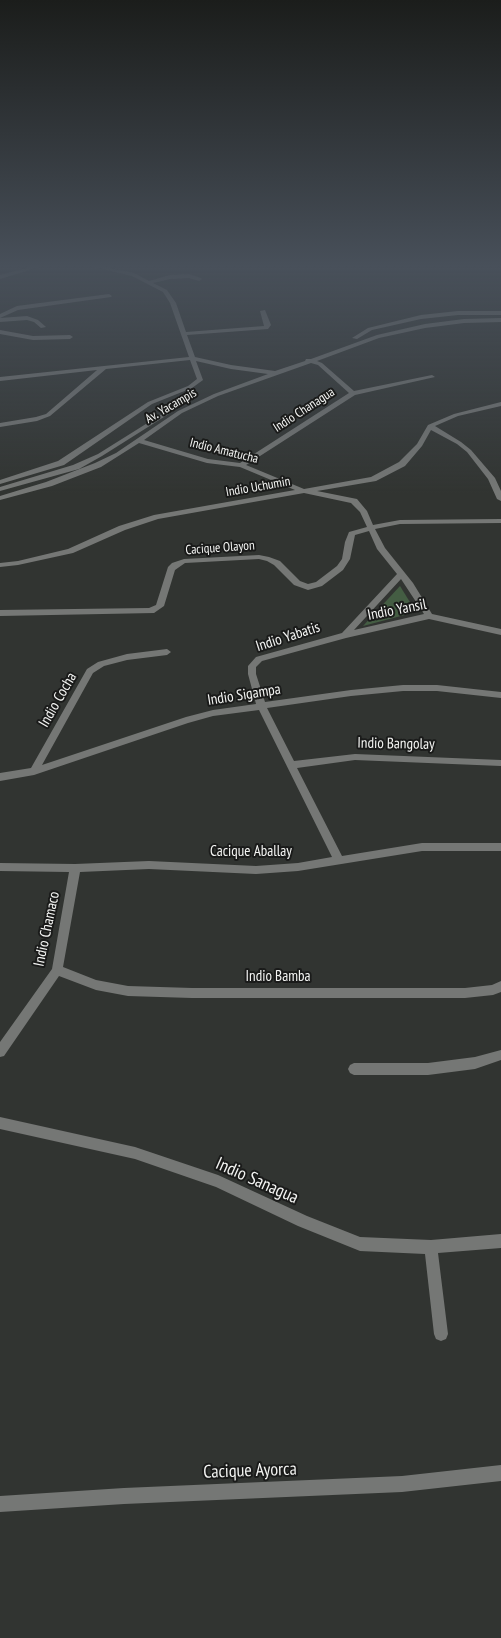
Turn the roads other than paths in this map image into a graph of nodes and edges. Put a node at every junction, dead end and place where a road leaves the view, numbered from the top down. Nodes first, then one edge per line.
1 (185, 340) edge
2 (348, 340) edge
3 (367, 340) edge
4 (192, 358) junction
5 (296, 359) junction
6 (311, 360) junction
7 (105, 367) junction
8 (231, 367) junction
9 (263, 371) junction
10 (274, 373) junction
11 (241, 375) dead end
12 (432, 377) dead end
13 (0, 379) edge
14 (353, 393) junction
15 (501, 404) edge
16 (0, 425) edge
17 (430, 426) junction
18 (138, 440) junction
19 (241, 465) junction
20 (0, 482) edge
21 (0, 489) edge
22 (303, 491) junction
23 (0, 498) edge
24 (501, 499) edge
25 (501, 521) edge
26 (370, 527) junction
27 (0, 565) edge
28 (401, 574) junction
29 (0, 613) edge
30 (429, 616) junction
31 (501, 632) edge
32 (344, 635) junction
33 (167, 652) dead end
34 (501, 695) edge
35 (262, 707) junction
36 (501, 763) edge
37 (291, 765) junction
38 (34, 771) junction
39 (0, 777) edge
40 (501, 847) edge
41 (339, 861) junction
42 (0, 867) edge
43 (74, 868) junction
44 (57, 970) junction
45 (501, 986) edge
46 (0, 1052) edge
47 (501, 1055) edge
48 (354, 1069) dead end
49 (0, 1123) edge
50 (501, 1241) edge
51 (431, 1247) junction
52 (441, 1334) dead end
53 (501, 1473) edge
54 (0, 1504) edge

1 - 4 street
2 - 5 street
3 - 6 street, Av. Yacampis
4 - 7 street
4 - 8 street
4 - 20 street
5 - 6 street
5 - 9 street
6 - 10 street, Av. Yacampis
6 - 14 street
7 - 13 street
7 - 16 street
8 - 9 street
8 - 11 street
9 - 10 street
9 - 21 street
10 - 18 street, Av. Yacampis
12 - 14 street, Indio Chanagua
14 - 19 street, Indio Chanagua
15 - 17 street
17 - 22 street, Indio Uchumin
17 - 24 street
18 - 19 street, Indio Amatucha
18 - 23 street, Av. Yacampis
19 - 22 street, Indio Amatucha
22 - 26 street, Indio Amatucha
22 - 27 street, Indio Uchumin
25 - 26 street, Cacique Olayon
26 - 28 street, Indio Amatucha
26 - 29 street, Cacique Olayon
28 - 30 street, Indio Amatucha
28 - 32 street, Indio Yabatis
30 - 31 street, Indio Yansil
30 - 32 street, Indio Yansil
32 - 35 street, Indio Yabatis
33 - 38 street, Indio Cocha
34 - 35 street, Indio Sigampa
35 - 37 street, Indio Yabatis
35 - 38 street, Indio Sigampa
36 - 37 street, Indio Bangolay
37 - 41 street, Indio Yabatis
38 - 39 street, Indio Sigampa
40 - 41 street, Cacique Aballay
41 - 43 street, Cacique Aballay
42 - 43 street, Cacique Aballay
43 - 44 street, Indio Chamaco
44 - 45 street, Indio Bamba
44 - 46 street, Indio Chamaco
47 - 48 street
49 - 51 street, Indio Sanagua
50 - 51 street, Indio Sanagua
51 - 52 street
53 - 54 street, Cacique Ayorca

